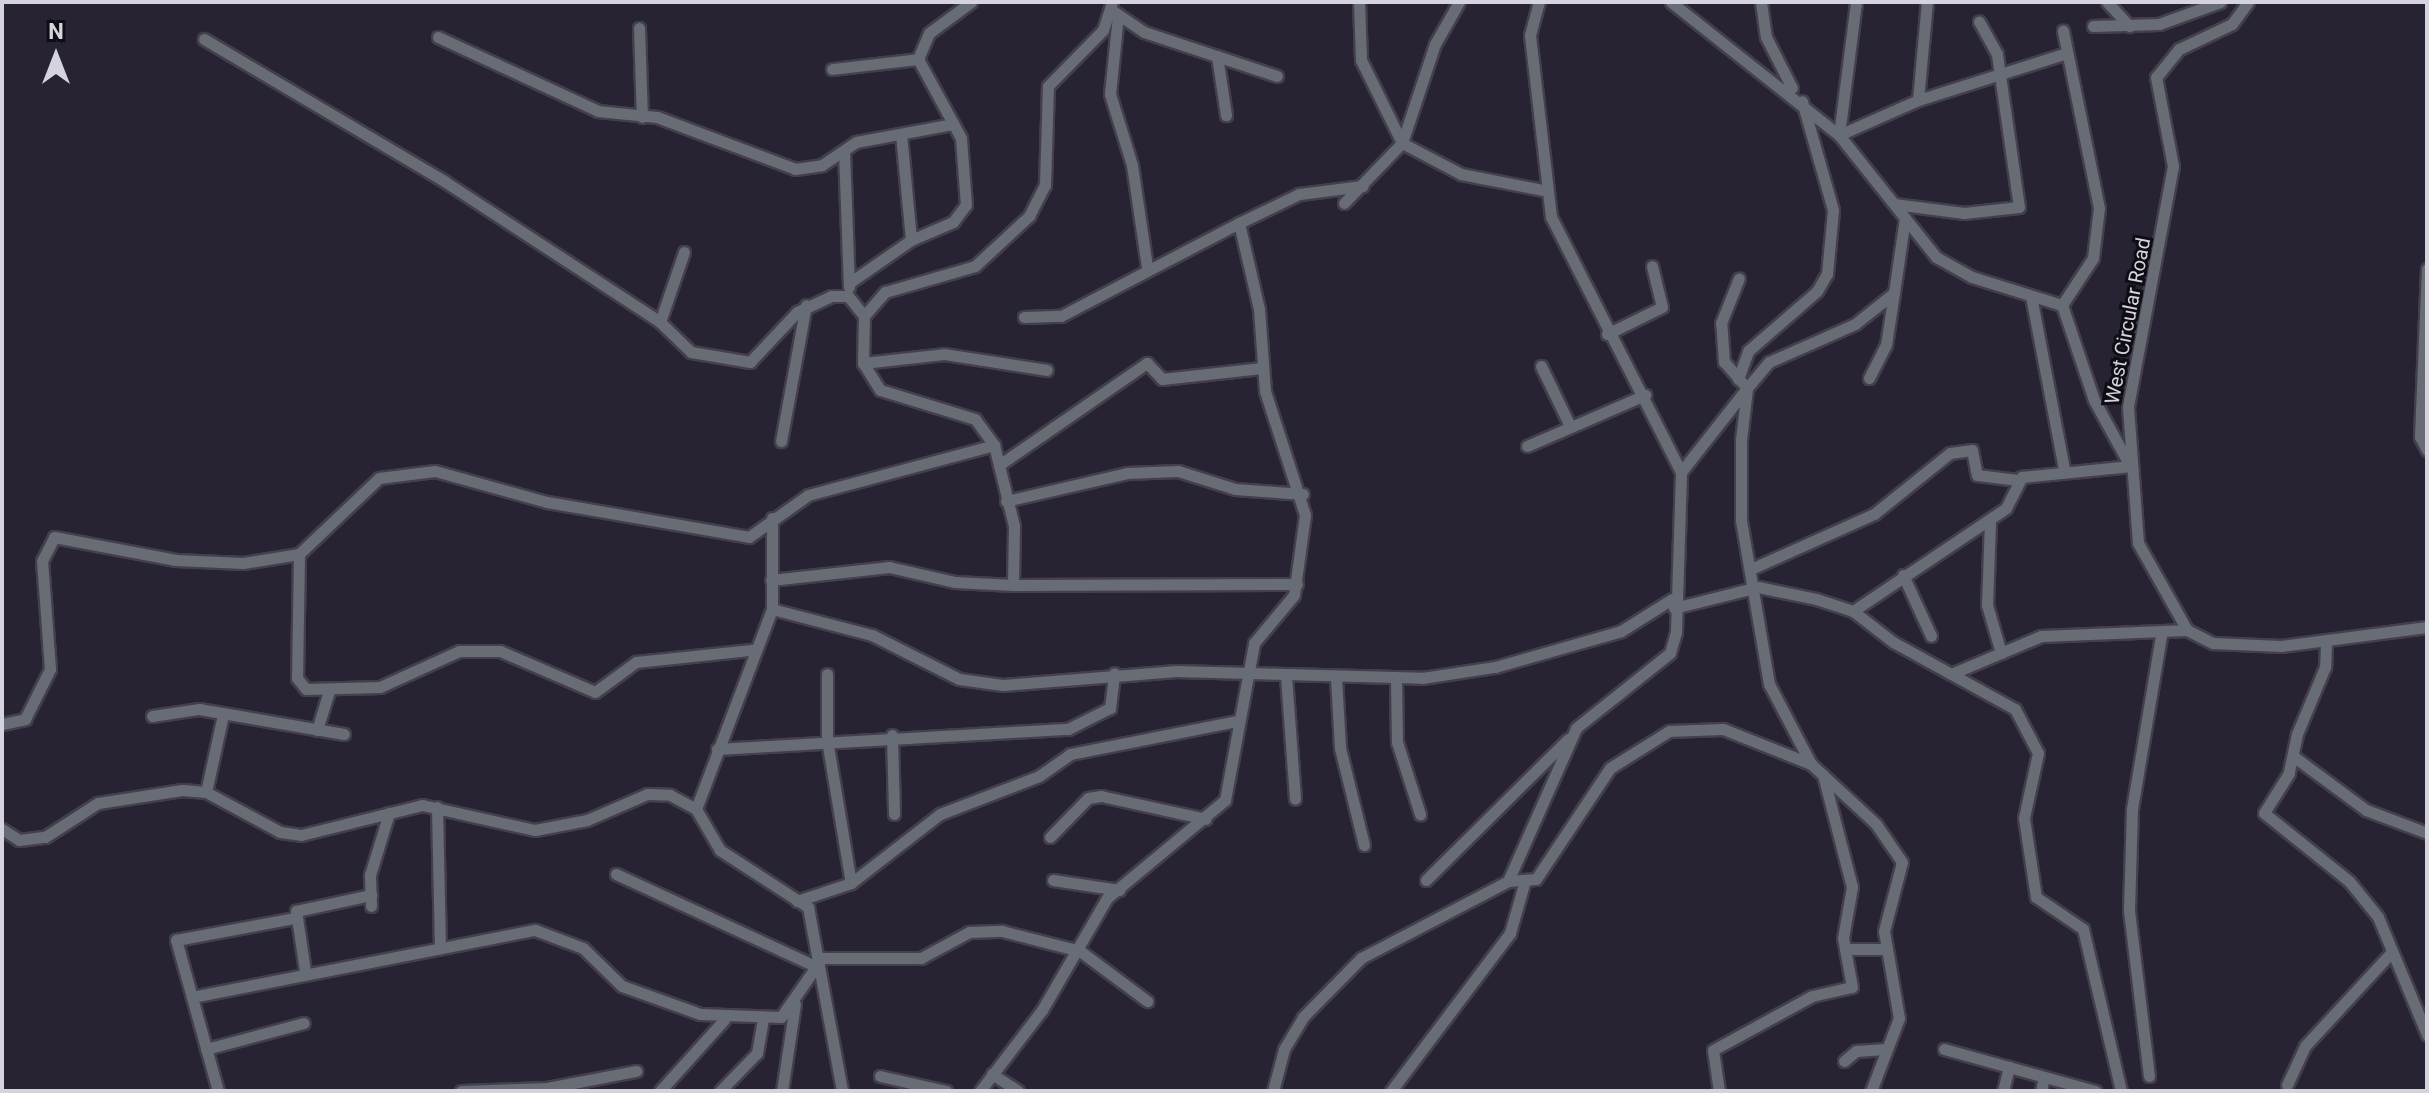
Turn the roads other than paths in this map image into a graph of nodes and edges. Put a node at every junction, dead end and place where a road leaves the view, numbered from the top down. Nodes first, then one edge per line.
1 (971, 2) edge
2 (1359, 2) edge
3 (1539, 2) edge
4 (1671, 2) edge
5 (1761, 2) edge
6 (1856, 2) edge
7 (1927, 2) edge
8 (2107, 2) edge
9 (2220, 2) edge
10 (2248, 2) edge
11 (1454, 5) edge
12 (1113, 9) edge
13 (1979, 22) dead end
14 (2093, 26) dead end
15 (2129, 26) junction
16 (639, 28) dead end
17 (2063, 31) dead end
18 (438, 37) dead end
19 (204, 39) dead end
20 (2064, 54) junction
21 (1217, 56) junction
22 (918, 59) junction
23 (832, 69) dead end
24 (1277, 76) dead end
25 (1996, 77) junction
26 (1798, 96) junction
27 (1918, 100) junction
28 (1226, 115) dead end
29 (642, 117) junction
30 (953, 124) junction
31 (901, 134) junction
32 (1839, 135) junction
33 (1402, 143) junction
34 (844, 151) junction
35 (1362, 186) junction
36 (1543, 190) junction
37 (1344, 203) dead end
38 (1894, 204) junction
39 (1905, 218) junction
40 (1239, 223) junction
41 (911, 240) junction
42 (684, 252) dead end
43 (1147, 266) junction
44 (1652, 266) dead end
45 (2427, 269) edge
46 (1739, 278) dead end
47 (848, 289) junction
48 (1894, 293) junction
49 (2031, 296) junction
50 (806, 305) junction
51 (2062, 305) junction
52 (864, 316) junction
53 (1024, 317) dead end
54 (660, 322) junction
55 (1607, 334) junction
56 (863, 363) junction
57 (1541, 366) dead end
58 (1261, 368) junction
59 (1047, 370) dead end
60 (1869, 378) dead end
61 (1743, 384) junction
62 (1645, 395) junction
63 (1569, 424) junction
64 (2419, 437) edge
65 (781, 441) dead end
66 (994, 445) junction
67 (1527, 446) dead end
68 (2427, 450) edge
69 (999, 465) junction
70 (2130, 466) junction
71 (2064, 469) junction
72 (1681, 472) junction
73 (2016, 480) junction
74 (1303, 494) junction
75 (1006, 501) junction
76 (772, 518) junction
77 (1990, 521) junction
78 (299, 554) junction
79 (1753, 568) junction
80 (1903, 575) junction
81 (771, 580) junction
82 (1297, 584) junction
83 (1013, 585) junction
84 (1758, 587) junction
85 (1673, 604) junction
86 (772, 609) junction
87 (1853, 611) junction
88 (2427, 627) edge
89 (2187, 630) junction
90 (2161, 635) junction
91 (1931, 636) dead end
92 (2326, 643) junction
93 (751, 650) junction
94 (2001, 653) junction
95 (1114, 673) junction
96 (1248, 673) junction
97 (827, 674) dead end
98 (1951, 674) junction
99 (1286, 676) junction
100 (1336, 678) junction
101 (1396, 680) junction
102 (329, 691) junction
103 (223, 715) junction
104 (152, 716) dead end
105 (1236, 721) junction
106 (2, 724) edge
107 (1576, 728) junction
108 (317, 730) junction
109 (344, 734) dead end
110 (892, 735) junction
111 (827, 740) junction
112 (717, 749) junction
113 (2293, 756) junction
114 (1811, 764) junction
115 (1823, 774) junction
116 (206, 792) junction
117 (1295, 799) dead end
118 (437, 807) junction
119 (696, 809) junction
120 (389, 813) junction
121 (894, 814) dead end
122 (1420, 814) dead end
123 (1206, 819) junction
124 (2, 829) edge
125 (2427, 833) edge
126 (1050, 837) dead end
127 (1364, 845) dead end
128 (616, 874) dead end
129 (1053, 880) dead end
130 (1426, 880) dead end
131 (1508, 881) junction
132 (851, 883) junction
133 (1524, 884) junction
134 (1119, 890) junction
135 (797, 901) junction
136 (295, 918) junction
137 (440, 946) junction
138 (1845, 949) junction
139 (1884, 949) junction
140 (1080, 951) junction
141 (2390, 954) junction
142 (819, 963) junction
143 (305, 971) junction
144 (192, 997) junction
145 (1147, 1001) dead end
146 (795, 1004) junction
147 (763, 1018) junction
148 (724, 1020) junction
149 (304, 1023) dead end
150 (2427, 1035) edge
151 (206, 1049) junction
152 (1885, 1049) junction
153 (1944, 1049) dead end
154 (1844, 1061) dead end
155 (2009, 1067) junction
156 (636, 1071) dead end
157 (992, 1074) junction
158 (880, 1076) dead end
159 (2149, 1076) dead end
160 (2044, 1077) junction
161 (2287, 1085) dead end
162 (515, 1090) edge
163 (218, 1091) edge
164 (461, 1091) edge
165 (660, 1091) edge
166 (720, 1091) edge
167 (782, 1091) edge
168 (842, 1091) edge
169 (946, 1091) edge
170 (980, 1091) edge
171 (1018, 1091) edge
172 (1273, 1091) edge
173 (1391, 1091) edge
174 (1719, 1091) edge
175 (1871, 1091) edge
176 (2003, 1091) edge
177 (2041, 1091) edge
178 (2095, 1091) edge
179 (2121, 1091) edge

1 - 22 street
2 - 33 street
3 - 36 street
4 - 26 street
5 - 26 street
6 - 32 street
7 - 27 street
8 - 15 street
9 - 15 street
10 - 70 street, West Circular Road
11 - 33 street
12 - 21 street
12 - 43 street
12 - 52 street
13 - 25 street
14 - 15 street
16 - 29 street
17 - 20 street
18 - 29 street
19 - 54 street
20 - 25 street
20 - 51 street
21 - 24 street
21 - 28 street
22 - 23 street
22 - 30 street
25 - 27 street
25 - 38 street
26 - 32 street
26 - 61 street
27 - 32 street
29 - 34 street
30 - 31 street
30 - 41 street
31 - 34 street
31 - 41 street
32 - 38 street
33 - 35 street
33 - 36 street
34 - 47 street
35 - 37 street
35 - 40 street
36 - 55 street
38 - 39 street
39 - 48 street
39 - 49 street
40 - 43 street
40 - 58 street
41 - 47 street
42 - 54 street
43 - 53 street
44 - 55 street
45 - 64 street
46 - 61 street
47 - 50 street
47 - 52 street
48 - 60 street
48 - 61 street
49 - 51 street
49 - 71 street
50 - 54 street
50 - 65 street
51 - 70 street
52 - 56 street
55 - 62 street
56 - 59 street
56 - 66 street
57 - 63 street
58 - 69 street
58 - 74 street
61 - 72 street
61 - 79 street
62 - 63 street
62 - 72 street
63 - 67 street
64 - 68 street
66 - 69 street
66 - 76 street
69 - 75 street
70 - 71 street
70 - 89 street, West Circular Road
71 - 73 street
72 - 85 street
73 - 77 street
73 - 79 street
74 - 75 street
74 - 82 street
75 - 83 street
76 - 78 street
76 - 81 street
77 - 80 street
77 - 94 street
78 - 102 street
78 - 106 street
79 - 84 street
80 - 87 street
80 - 91 street
81 - 83 street
81 - 86 street
82 - 83 street
82 - 96 street
84 - 85 street
84 - 87 street
84 - 114 street
85 - 101 street
85 - 107 street
86 - 93 street
86 - 95 street
87 - 98 street
88 - 92 street
89 - 90 street
89 - 92 street
90 - 94 street
90 - 159 street
92 - 113 street
93 - 102 street
93 - 112 street
94 - 98 street
95 - 96 street
95 - 110 street
96 - 99 street
96 - 105 street
97 - 111 street
98 - 179 street
99 - 100 street
99 - 117 street
100 - 101 street
100 - 127 street
101 - 122 street
102 - 108 street
103 - 104 street
103 - 108 street
103 - 116 street
105 - 123 street
105 - 132 street
107 - 130 street
107 - 131 street
108 - 109 street
110 - 111 street
110 - 121 street
111 - 112 street
111 - 132 street
112 - 119 street
113 - 125 street
113 - 141 street
114 - 115 street
114 - 133 street
115 - 138 street
115 - 139 street
116 - 120 street
116 - 124 street
118 - 119 street
118 - 120 street
118 - 137 street
119 - 135 street
120 - 136 street
123 - 126 street
123 - 134 street
128 - 142 street
129 - 134 street
131 - 133 street
131 - 172 street
132 - 135 street
133 - 173 street
134 - 140 street
135 - 142 street
136 - 143 street
136 - 144 street
137 - 143 street
137 - 148 street
138 - 139 street
138 - 174 street
139 - 152 street
140 - 142 street
140 - 145 street
140 - 157 street
141 - 150 street
141 - 161 street
142 - 146 street
142 - 168 street
143 - 144 street
144 - 151 street
146 - 147 street
146 - 167 street
147 - 148 street
147 - 166 street
148 - 165 street
149 - 151 street
151 - 163 street
152 - 154 street
152 - 175 street
153 - 155 street
155 - 160 street
155 - 176 street
156 - 162 street
157 - 170 street
157 - 171 street
158 - 169 street
160 - 177 street
160 - 178 street
162 - 164 street

